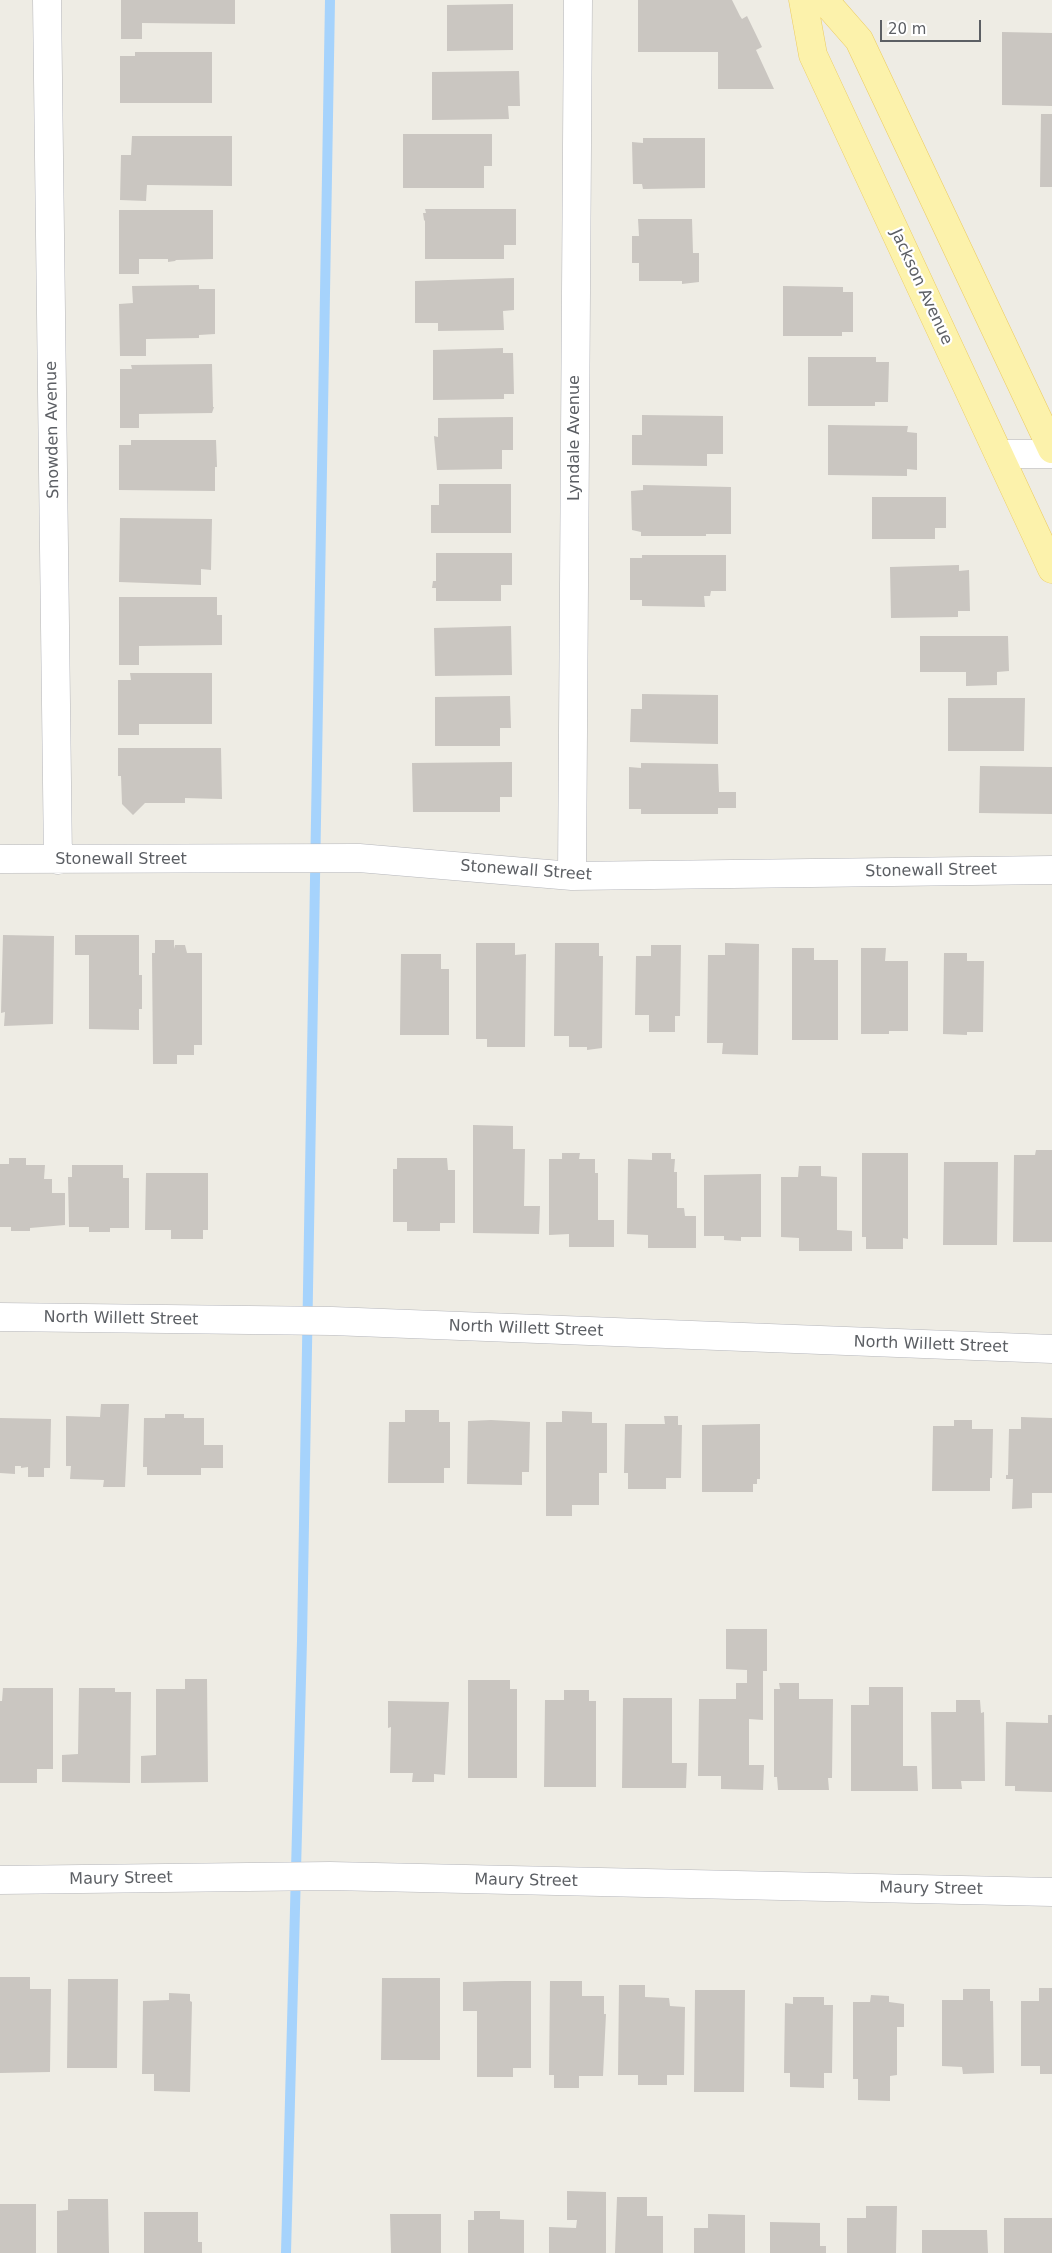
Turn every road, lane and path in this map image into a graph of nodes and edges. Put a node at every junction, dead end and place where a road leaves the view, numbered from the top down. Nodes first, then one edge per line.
1 (47, 0) edge
2 (578, 0) edge
3 (803, 0) edge
4 (824, 0) edge
5 (1052, 449) edge
6 (999, 454) junction
7 (1052, 454) edge
8 (1052, 569) edge
9 (0, 859) edge
10 (58, 860) junction
11 (1052, 870) edge
12 (572, 876) junction
13 (0, 1318) edge
14 (1052, 1349) edge
15 (0, 1880) edge
16 (1052, 1892) edge

1 - 10 street, Snowden Avenue
2 - 12 street, Lyndale Avenue
3 - 6 main road, Jackson Avenue
4 - 5 main road
6 - 7 street
6 - 8 main road, Jackson Avenue
9 - 10 street, Stonewall Street
10 - 12 street, Stonewall Street
11 - 12 street, Stonewall Street
13 - 14 street, North Willett Street
15 - 16 street, Maury Street

